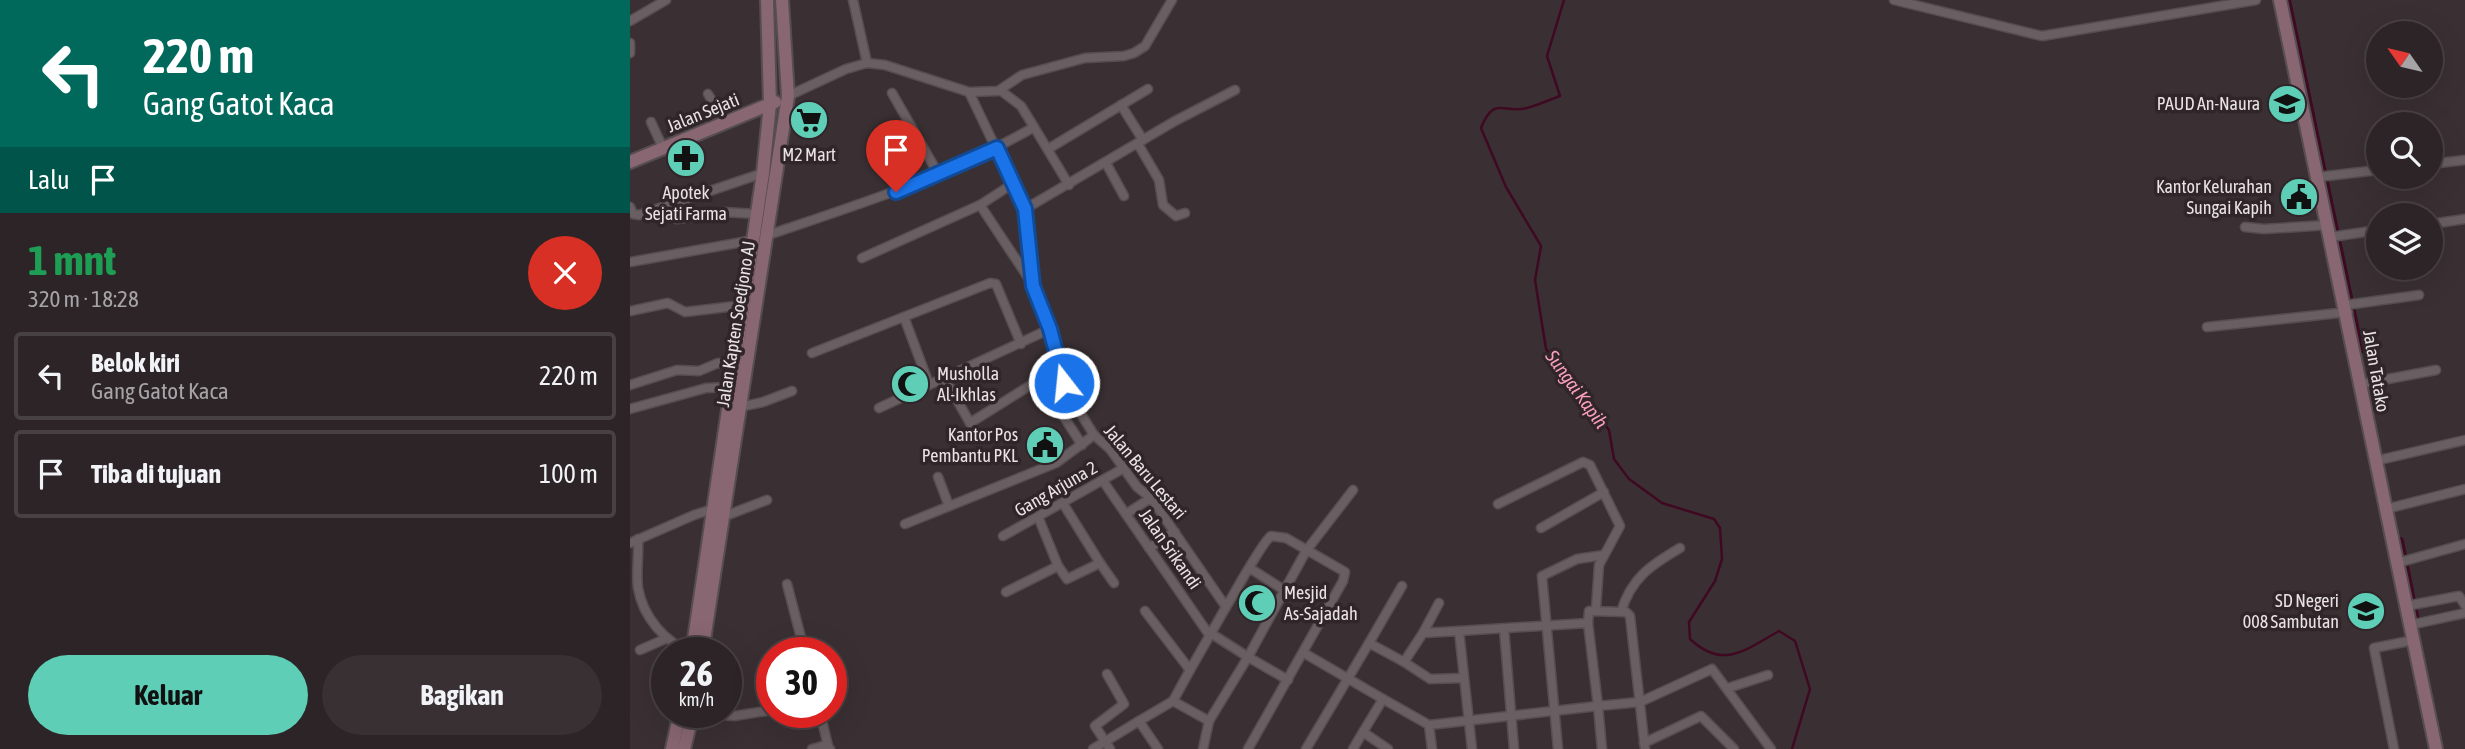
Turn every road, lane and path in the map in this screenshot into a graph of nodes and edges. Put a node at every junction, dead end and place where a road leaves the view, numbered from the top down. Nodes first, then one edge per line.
1 (666, 0) edge
2 (767, 0) edge
3 (782, 0) edge
4 (853, 0) edge
5 (1172, 0) edge
6 (1894, 0) edge
7 (2256, 0) edge
8 (2280, 0) edge
9 (630, 22) edge
10 (630, 43) edge
11 (630, 54) edge
12 (867, 64) junction
13 (1147, 89) dead end
14 (1000, 90) junction
15 (1235, 90) dead end
16 (968, 92) junction
17 (892, 93) dead end
18 (708, 94) dead end
19 (788, 96) junction
20 (771, 104) junction
21 (1121, 104) junction
22 (651, 122) dead end
23 (725, 122) junction
24 (1034, 127) junction
25 (1141, 142) junction
26 (663, 148) junction
27 (997, 148) junction
28 (1048, 149) junction
29 (2465, 160) edge
30 (630, 162) edge
31 (1106, 163) junction
32 (2443, 163) edge
33 (2366, 171) edge
34 (763, 173) junction
35 (939, 175) junction
36 (2324, 176) junction
37 (1014, 183) junction
38 (1069, 185) junction
39 (1124, 196) dead end
40 (980, 205) junction
41 (630, 207) edge
42 (1025, 209) junction
43 (1185, 213) dead end
44 (757, 214) junction
45 (677, 219) dead end
46 (2465, 219) edge
47 (2443, 222) edge
48 (2245, 227) dead end
49 (2366, 231) edge
50 (2334, 233) junction
51 (768, 235) junction
52 (754, 240) junction
53 (862, 258) dead end
54 (630, 262) edge
55 (1033, 286) junction
56 (2418, 295) dead end
57 (744, 305) junction
58 (2351, 306) junction
59 (630, 311) edge
60 (904, 317) junction
61 (2207, 327) dead end
62 (1050, 329) junction
63 (1021, 344) junction
64 (812, 353) dead end
65 (734, 364) junction
66 (1058, 368) junction
67 (2435, 370) dead end
68 (944, 377) junction
69 (2362, 383) junction
70 (929, 384) junction
71 (630, 385) edge
72 (731, 387) junction
73 (792, 391) dead end
74 (1055, 403) dead end
75 (740, 407) junction
76 (879, 408) dead end
77 (630, 409) edge
78 (1094, 435) junction
79 (2465, 440) edge
80 (1082, 445) junction
81 (2377, 461) junction
82 (1124, 468) junction
83 (938, 477) dead end
84 (1104, 481) junction
85 (2465, 489) edge
86 (1353, 490) dead end
87 (1604, 492) junction
88 (1151, 498) junction
89 (767, 500) dead end
90 (1064, 505) junction
91 (1498, 505) dead end
92 (949, 506) junction
93 (2386, 509) junction
94 (719, 512) junction
95 (1126, 514) junction
96 (1039, 519) junction
97 (905, 524) dead end
98 (1541, 528) dead end
99 (717, 529) junction
100 (1175, 532) junction
101 (1003, 536) dead end
102 (634, 541) edge
103 (2465, 544) edge
104 (1149, 548) junction
105 (1680, 548) dead end
106 (1306, 551) junction
107 (1604, 555) junction
108 (2398, 562) junction
109 (1100, 563) junction
110 (1058, 566) junction
111 (1251, 569) junction
112 (1114, 583) dead end
113 (787, 584) dead end
114 (1402, 586) dead end
115 (1284, 590) junction
116 (634, 592) edge
117 (1006, 592) dead end
118 (1439, 603) dead end
119 (2465, 605) edge
120 (2408, 606) junction
121 (1226, 607) junction
122 (1596, 609) junction
123 (1144, 611) dead end
124 (1622, 612) junction
125 (2465, 613) edge
126 (1588, 623) junction
127 (2410, 625) junction
128 (1546, 626) junction
129 (1504, 629) junction
130 (1459, 631) junction
131 (1423, 633) junction
132 (1211, 635) junction
133 (664, 637) edge
134 (695, 637) edge
135 (704, 637) edge
136 (801, 637) edge
137 (2414, 640) junction
138 (1369, 643) junction
139 (651, 645) edge
140 (640, 650) dead end
141 (1304, 653) junction
142 (1248, 657) junction
143 (1404, 662) junction
144 (1190, 670) junction
145 (1107, 674) dead end
146 (1768, 675) dead end
147 (1348, 678) junction
148 (1463, 678) junction
149 (1288, 680) junction
150 (1728, 688) junction
151 (1383, 699) junction
152 (1173, 701) junction
153 (1640, 702) junction
154 (1598, 706) junction
155 (1553, 712) junction
156 (1511, 715) junction
157 (1469, 720) junction
158 (1139, 721) junction
159 (1209, 721) junction
160 (1429, 725) junction
161 (677, 728) edge
162 (689, 728) edge
163 (824, 728) edge
164 (1363, 732) junction
165 (1107, 745) edge
166 (1645, 746) edge
167 (829, 747) edge
168 (672, 749) edge
169 (684, 749) edge
170 (813, 749) edge
171 (1093, 749) edge
172 (1158, 749) edge
173 (1201, 749) edge
174 (1248, 749) edge
175 (1306, 749) edge
176 (1353, 749) edge
177 (1388, 749) edge
178 (1432, 749) edge
179 (1472, 749) edge
180 (1514, 749) edge
181 (1558, 749) edge
182 (1602, 749) edge
183 (1734, 749) edge
184 (1771, 749) edge
185 (2394, 749) edge
186 (2436, 749) edge

1 - 9 street
2 - 20 main road, Jalan Kapten Soedjono AJ
3 - 19 main road, Jalan Kapten Soedjono AJ
4 - 12 street
5 - 14 street
6 - 7 street
8 - 36 main road, Jalan Tatako
10 - 11 street
12 - 16 street
12 - 19 street
13 - 21 street
14 - 16 street
14 - 24 street
15 - 25 street
16 - 27 street, Jalan Baru Lestari
17 - 35 street
18 - 23 street
19 - 20 main road, Jalan Sejati
19 - 51 main road, Jalan Kapten Soedjono AJ
20 - 23 main road, Jalan Sejati
20 - 34 main road, Jalan Kapten Soedjono AJ
21 - 25 street
21 - 28 street
22 - 26 street
23 - 26 main road, Jalan Sejati
24 - 27 street
24 - 28 street
25 - 31 street
25 - 43 street
26 - 30 main road, Jalan Sejati
27 - 35 street
27 - 37 street, Jalan Baru Lestari
28 - 38 street
29 - 32 street
31 - 38 street
31 - 39 street
33 - 36 street
34 - 41 street
34 - 44 main road, Jalan Kapten Soedjono AJ
35 - 51 street
36 - 50 main road, Jalan Tatako
37 - 40 street
37 - 42 street, Jalan Baru Lestari
38 - 42 street
40 - 53 street
40 - 55 street
42 - 55 street, Jalan Baru Lestari
44 - 45 street
44 - 52 main road, Jalan Kapten Soedjono AJ
46 - 47 street
48 - 50 street
49 - 50 street
50 - 58 main road, Jalan Tatako
51 - 75 main road, Jalan Kapten Soedjono AJ
52 - 54 street
52 - 57 main road, Jalan Kapten Soedjono AJ
55 - 62 street, Jalan Baru Lestari
56 - 58 street
57 - 59 street
57 - 65 main road, Jalan Kapten Soedjono AJ
58 - 61 street
58 - 69 main road, Jalan Tatako
60 - 63 street
60 - 64 street
60 - 70 street
62 - 63 street
62 - 66 street, Jalan Baru Lestari
63 - 68 street
65 - 71 street
65 - 72 main road, Jalan Kapten Soedjono AJ
66 - 68 street
66 - 78 street, Jalan Baru Lestari
67 - 69 street
68 - 70 street
69 - 81 main road, Jalan Tatako
70 - 76 street
72 - 77 street
72 - 94 main road, Jalan Kapten Soedjono AJ
73 - 75 street
74 - 80 street
75 - 94 main road, Jalan Kapten Soedjono AJ
78 - 80 street
78 - 82 street, Jalan Baru Lestari
79 - 81 street
80 - 92 street
81 - 93 main road, Jalan Tatako
82 - 84 street, Gang Arjuna 2
82 - 88 street, Jalan Baru Lestari
83 - 92 street
84 - 90 street, Gang Arjuna 2
84 - 95 street, Jalan Srikandi
85 - 93 street
86 - 106 street
87 - 91 street
87 - 98 street
87 - 107 street
88 - 95 street
88 - 100 street, Jalan Baru Lestari
89 - 94 street
90 - 96 street, Gang Arjuna 2
90 - 109 street
92 - 97 street
93 - 108 main road, Jalan Tatako
94 - 99 main road, Jalan Kapten Soedjono AJ
94 - 102 street
95 - 104 street, Jalan Srikandi
96 - 101 street, Gang Arjuna 2
96 - 110 street
99 - 134 main road, Jalan Kapten Soedjono AJ
99 - 135 main road, Jalan Kapten Soedjono AJ
100 - 104 street
100 - 121 street, Jalan Baru Lestari
102 - 116 street
103 - 108 street
104 - 132 street, Jalan Srikandi
105 - 124 street
106 - 111 street
106 - 115 street
106 - 141 street
107 - 122 street
107 - 128 street
108 - 120 main road, Jalan Tatako
109 - 110 street
109 - 112 street
110 - 117 street
111 - 115 street
111 - 121 street
113 - 136 street
114 - 138 street
115 - 142 street
116 - 133 street
118 - 131 street
119 - 120 street
120 - 127 main road, Jalan Tatako
121 - 132 street
122 - 124 street
122 - 126 street
123 - 144 street
124 - 153 street
125 - 127 street
126 - 128 street
126 - 154 street
127 - 137 main road, Jalan Tatako
128 - 129 street
128 - 155 street
129 - 130 street
129 - 156 street
130 - 131 street
130 - 148 street
131 - 143 street
132 - 142 street
132 - 144 street
137 - 185 street
137 - 186 main road, Jalan Tatako
138 - 143 street
138 - 147 street
139 - 140 street
141 - 147 street
141 - 149 street
142 - 149 street
142 - 159 street
143 - 148 street
144 - 152 street
145 - 165 street
146 - 150 street
147 - 151 street
147 - 175 street
148 - 157 street
149 - 174 street
150 - 153 street
150 - 184 street
151 - 160 street
151 - 164 street
152 - 158 street
152 - 159 street
153 - 154 street
153 - 166 street
154 - 155 street
154 - 182 street
155 - 156 street
155 - 181 street
156 - 157 street
156 - 180 street
157 - 160 street
157 - 179 street
158 - 165 street
158 - 172 street
159 - 173 street
160 - 178 street
161 - 168 main road
162 - 169 main road
163 - 167 street
164 - 176 street
164 - 177 street
165 - 171 street
166 - 183 street
167 - 170 street

